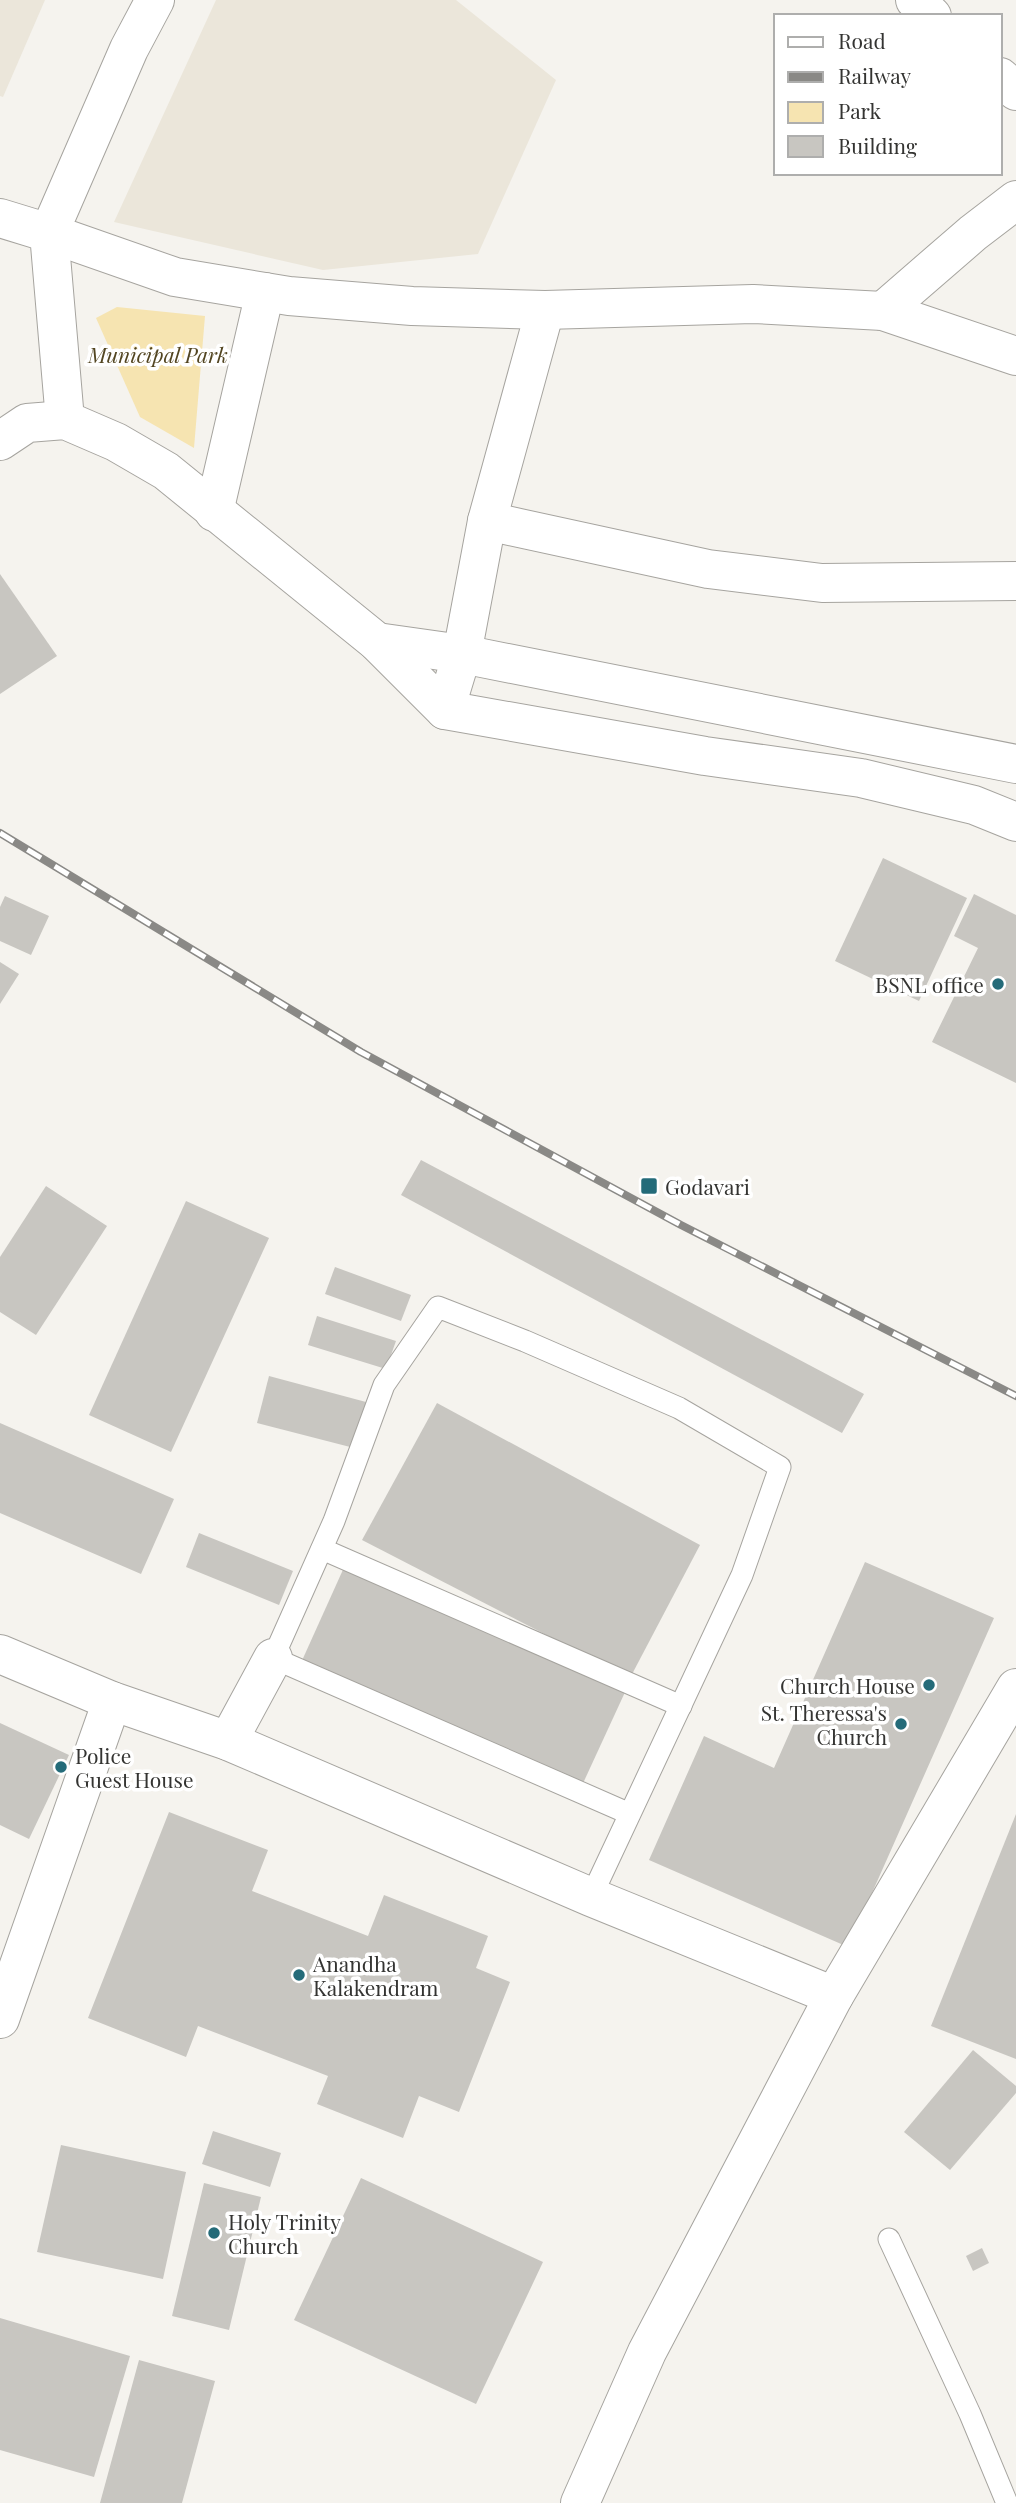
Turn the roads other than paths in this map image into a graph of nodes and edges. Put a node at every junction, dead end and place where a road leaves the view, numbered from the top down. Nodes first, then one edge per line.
1 (155, 0) edge
2 (915, 0) edge
3 (930, 14) edge
4 (1002, 79) edge
5 (1016, 91) edge
6 (1016, 200) edge
7 (0, 218) edge
8 (49, 233) junction
9 (265, 292) junction
10 (545, 310) junction
11 (883, 311) junction
12 (1016, 356) edge
13 (65, 420) junction
14 (0, 441) edge
15 (214, 512) junction
16 (487, 521) junction
17 (1016, 580) edge
18 (377, 642) junction
19 (462, 654) junction
20 (445, 710) junction
21 (1016, 764) edge
22 (1016, 822) edge
23 (322, 1549) junction
24 (0, 1654) edge
25 (272, 1658) junction
26 (1016, 1688) edge
27 (112, 1701) junction
28 (681, 1706) junction
29 (228, 1741) junction
30 (630, 1814) junction
31 (592, 1897) junction
32 (834, 1996) junction
33 (0, 2019) edge
34 (889, 2239) dead end
35 (580, 2503) edge
36 (1007, 2503) edge

1 - 8 street
2 - 3 street
4 - 5 street
6 - 11 street
7 - 8 street
8 - 9 street
8 - 13 street
9 - 10 street
9 - 15 street
10 - 11 street
10 - 16 street
11 - 12 street
13 - 14 street
13 - 15 street
15 - 18 street
16 - 17 street
16 - 19 street
18 - 19 street
18 - 20 street
19 - 20 street
19 - 21 street
20 - 22 street
23 - 25 lane
23 - 28 lane
23 - 28 lane
24 - 27 street
25 - 29 street
25 - 30 lane
26 - 32 street
27 - 29 street
27 - 33 street
28 - 30 lane
29 - 31 street
30 - 31 lane
31 - 32 street
32 - 35 street
34 - 36 lane

